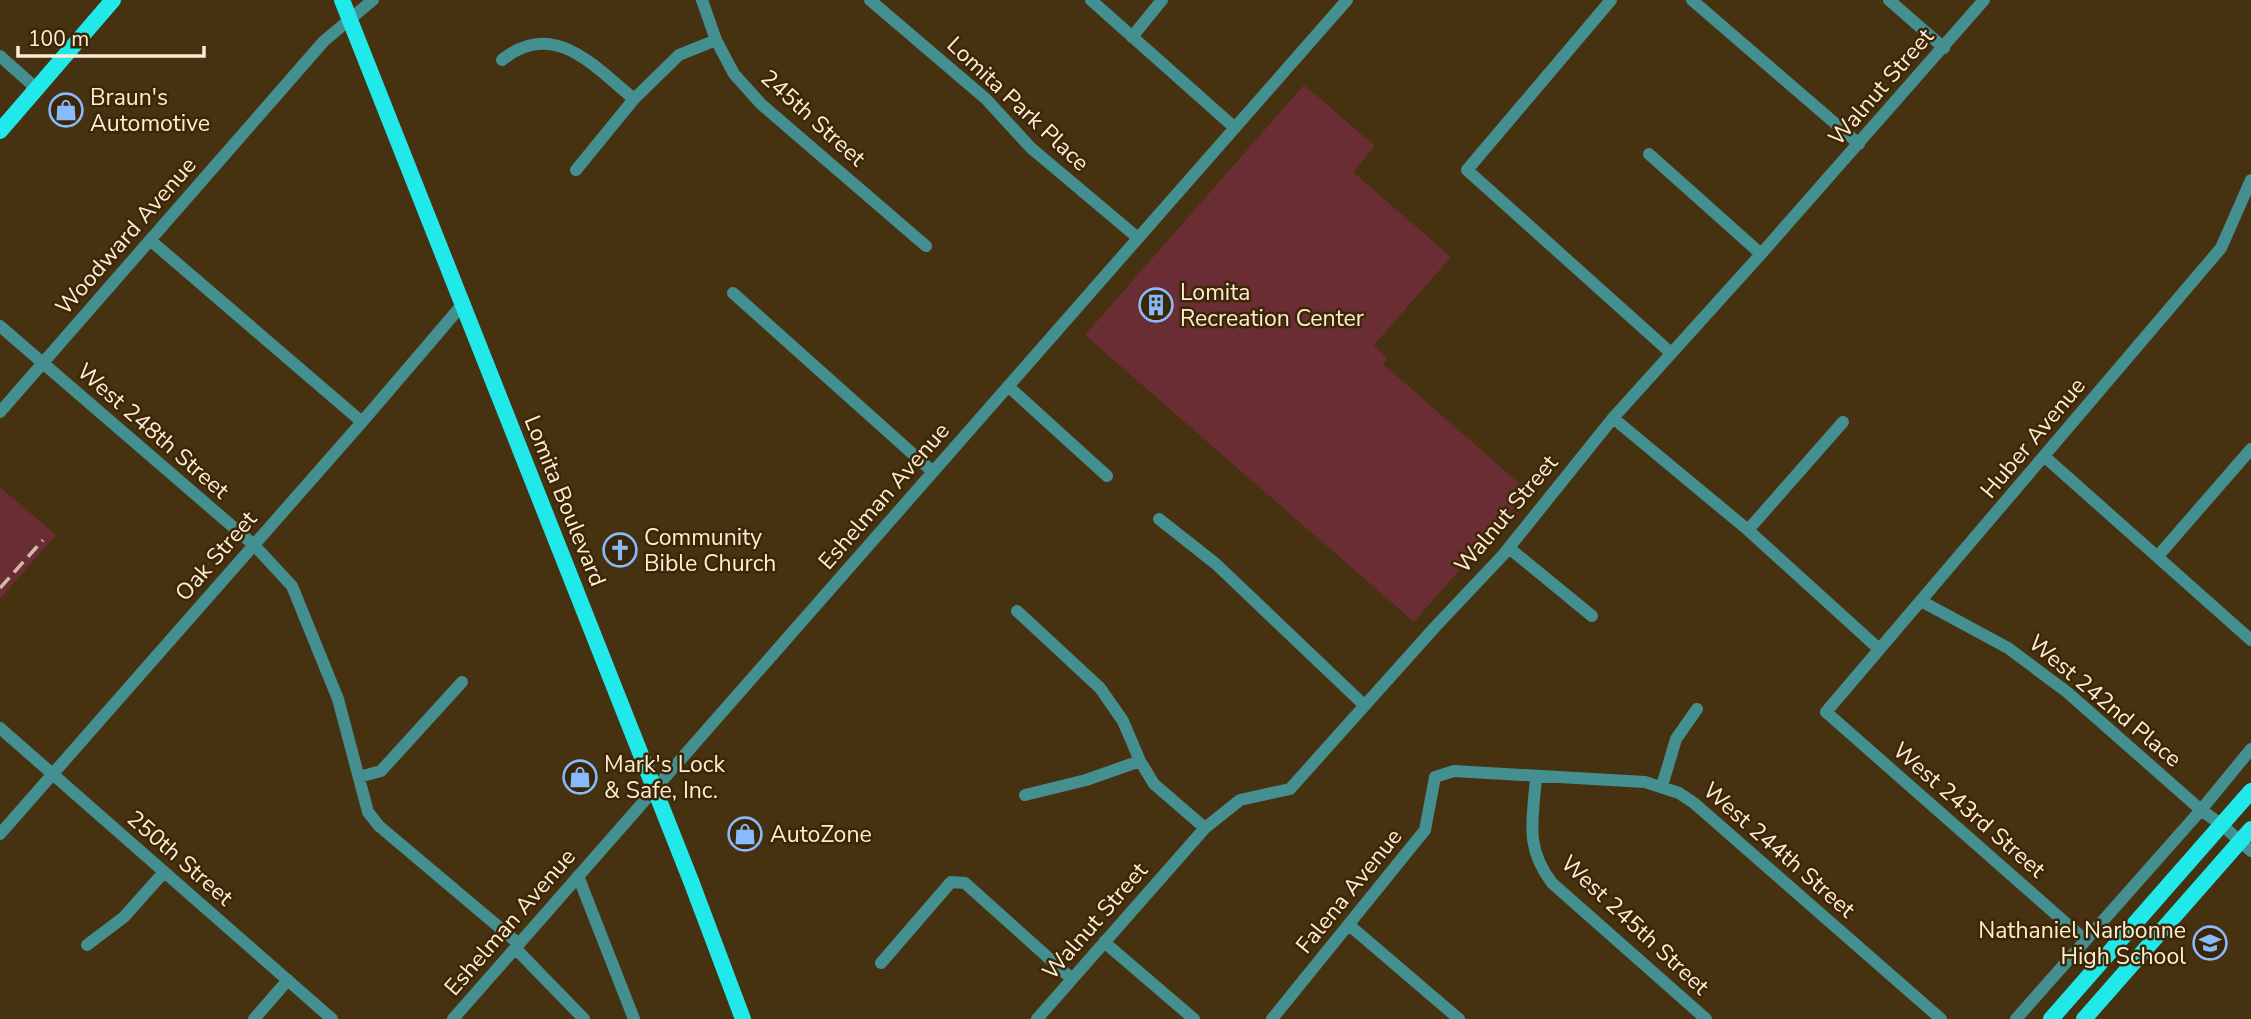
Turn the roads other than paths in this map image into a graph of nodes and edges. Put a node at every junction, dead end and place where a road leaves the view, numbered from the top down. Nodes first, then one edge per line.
1 (114, 0) edge
2 (342, 0) edge
3 (373, 0) edge
4 (702, 0) edge
5 (870, 0) edge
6 (1091, 0) edge
7 (1162, 0) edge
8 (1347, 0) edge
9 (1611, 0) edge
10 (1692, 0) edge
11 (1889, 0) edge
12 (1984, 0) edge
13 (349, 20) junction
14 (1132, 37) junction
15 (716, 40) junction
16 (1945, 46) junction
17 (0, 56) edge
18 (502, 60) dead end
19 (37, 89) junction
20 (634, 99) junction
21 (1235, 128) junction
22 (0, 131) edge
23 (1859, 144) junction
24 (1649, 154) dead end
25 (576, 170) dead end
26 (2251, 180) edge
27 (1138, 238) junction
28 (150, 240) junction
29 (926, 246) dead end
30 (1760, 254) junction
31 (733, 293) dead end
32 (462, 304) junction
33 (0, 327) edge
34 (1671, 353) junction
35 (43, 363) junction
36 (1009, 386) junction
37 (0, 412) edge
38 (1613, 418) junction
39 (362, 422) junction
40 (1843, 422) dead end
41 (2251, 449) edge
42 (2045, 457) junction
43 (933, 472) junction
44 (1107, 476) dead end
45 (1159, 519) dead end
46 (1748, 530) junction
47 (254, 545) junction
48 (1509, 548) junction
49 (2158, 556) junction
50 (1921, 601) junction
51 (1017, 611) dead end
52 (1592, 616) dead end
53 (2251, 640) edge
54 (1879, 649) junction
55 (462, 682) dead end
56 (1364, 705) junction
57 (1697, 709) dead end
58 (1826, 712) joint
59 (0, 728) edge
60 (2251, 749) edge
61 (1140, 761) junction
62 (52, 774) junction
63 (359, 777) junction
64 (1435, 777) joint
65 (1536, 777) junction
66 (1662, 786) junction
67 (654, 790) junction
68 (2251, 791) edge
69 (1025, 795) dead end
70 (2201, 810) junction
71 (2222, 825) junction
72 (1205, 828) junction
73 (0, 834) edge
74 (2248, 840) edge
75 (164, 872) junction
76 (578, 876) junction
77 (1349, 925) junction
78 (2085, 940) junction
79 (1104, 942) junction
80 (87, 945) dead end
81 (517, 946) junction
82 (881, 963) dead end
83 (1072, 979) junction
84 (288, 980) junction
85 (254, 1019) edge
86 (332, 1019) edge
87 (453, 1019) edge
88 (584, 1019) edge
89 (634, 1019) edge
90 (743, 1019) edge
91 (1037, 1019) edge
92 (1194, 1019) edge
93 (1272, 1019) edge
94 (1460, 1019) edge
95 (1706, 1019) edge
96 (1941, 1019) edge
97 (2016, 1019) edge
98 (2051, 1019) edge
99 (2084, 1019) edge

1 - 19 main road
2 - 13 main road, Lomita Boulevard
3 - 13 street, Woodward Avenue
4 - 15 street, 245th Street
5 - 27 street, Lomita Park Place
6 - 14 street
7 - 14 street
8 - 21 street, Eshelman Avenue
9 - 34 street
10 - 23 street
11 - 16 street
12 - 16 street, Walnut Street
13 - 28 street, Woodward Avenue
13 - 32 main road, Lomita Boulevard
14 - 21 street
15 - 20 street
15 - 29 street, 245th Street
16 - 23 street, Walnut Street
17 - 19 street
18 - 20 street
19 - 22 main road
20 - 25 street
21 - 27 street, Eshelman Avenue
23 - 30 street, Walnut Street
24 - 30 street
26 - 42 street, Huber Avenue
27 - 36 street, Eshelman Avenue
28 - 35 street, Woodward Avenue
28 - 39 street
30 - 34 street, Walnut Street
31 - 43 street
32 - 39 street, Oak Street
32 - 67 main road, Lomita Boulevard
33 - 35 street, West 248th Street
34 - 38 street, Walnut Street
35 - 37 street, Woodward Avenue
35 - 47 street, West 248th Street
36 - 43 street, Eshelman Avenue
36 - 44 street
38 - 46 street
38 - 48 street, Walnut Street
39 - 47 street, Oak Street
40 - 46 street
41 - 49 street
42 - 49 street
42 - 50 street, Huber Avenue
43 - 67 street, Eshelman Avenue
45 - 56 street
46 - 54 street
47 - 62 street, Oak Street
47 - 63 street, West 248th Street
48 - 52 street
48 - 56 street, Walnut Street
49 - 53 street
50 - 54 street, Huber Avenue
50 - 70 street, West 242nd Place
51 - 61 street
54 - 58 street, Huber Avenue
55 - 63 street
56 - 72 street, Walnut Street
57 - 66 street
58 - 78 street, West 243rd Street
59 - 62 street, 250th Street
60 - 70 street
61 - 69 street
61 - 72 street
62 - 73 street, Oak Street
62 - 75 street, 250th Street
63 - 81 street, West 248th Street
64 - 65 street, West 244th Street
64 - 77 street, Falena Avenue
65 - 66 street, West 244th Street
65 - 95 street, West 245th Street
66 - 96 street, West 244th Street
67 - 76 street, Eshelman Avenue
67 - 90 main road, Lomita Boulevard
68 - 71 main road
70 - 71 street, West 242nd Place
70 - 78 street
71 - 74 street, West 242nd Place
71 - 98 main road
72 - 79 street, Walnut Street
74 - 99 main road
75 - 80 street
75 - 84 street, 250th Street
76 - 81 street, Eshelman Avenue
76 - 89 street
77 - 93 street, Falena Avenue
77 - 94 street
78 - 97 street
79 - 83 street, Walnut Street
79 - 92 street
81 - 87 street, Eshelman Avenue
81 - 88 street, West 248th Street
82 - 83 street
83 - 91 street, Walnut Street
84 - 85 street
84 - 86 street, 250th Street

